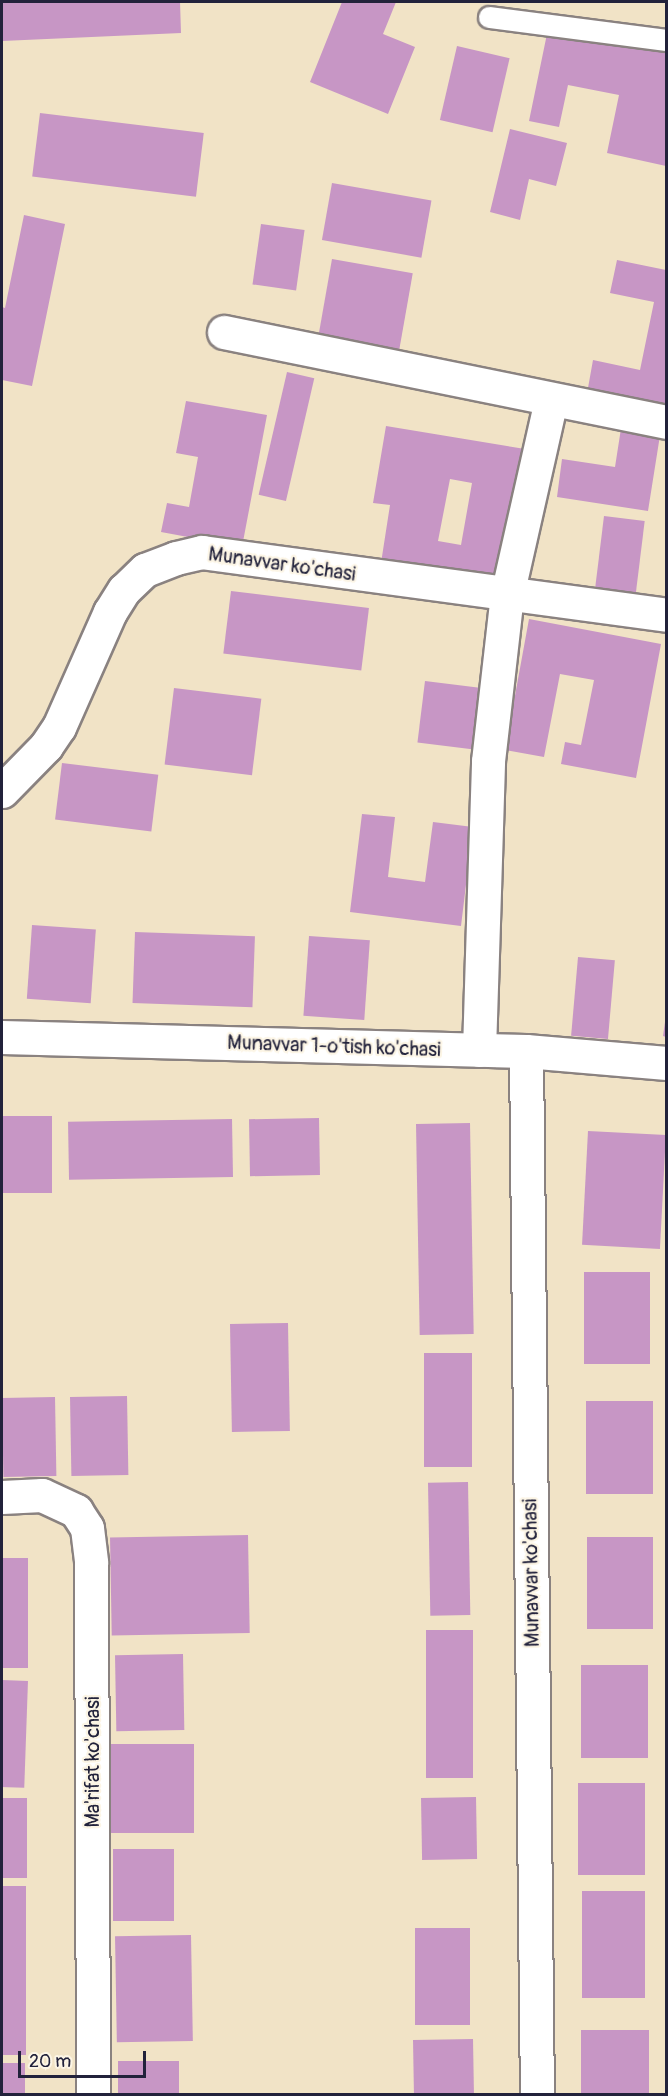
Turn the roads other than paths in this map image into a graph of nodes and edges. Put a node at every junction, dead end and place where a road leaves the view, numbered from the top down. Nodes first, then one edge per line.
1 (489, 17) dead end
2 (666, 40) edge
3 (224, 332) dead end
4 (551, 400) junction
5 (666, 422) edge
6 (507, 595) junction
7 (666, 615) edge
8 (2, 791) edge
9 (2, 1037) edge
10 (479, 1050) junction
11 (526, 1051) junction
12 (666, 1063) edge
13 (2, 1497) edge
14 (93, 2094) edge
15 (537, 2094) edge

1 - 2 lane
3 - 4 street
4 - 5 street
4 - 6 street
6 - 7 street, Munavvar ko'chasi
6 - 8 street, Munavvar ko'chasi
6 - 10 street
9 - 10 street, Munavvar 1-o'tish ko'chasi
10 - 11 street, Munavvar 1-o'tish ko'chasi
11 - 12 street, Munavvar 1-o'tish ko'chasi
11 - 15 street, Munavvar ko'chasi
13 - 14 street, Ma'rifat ko'chasi

